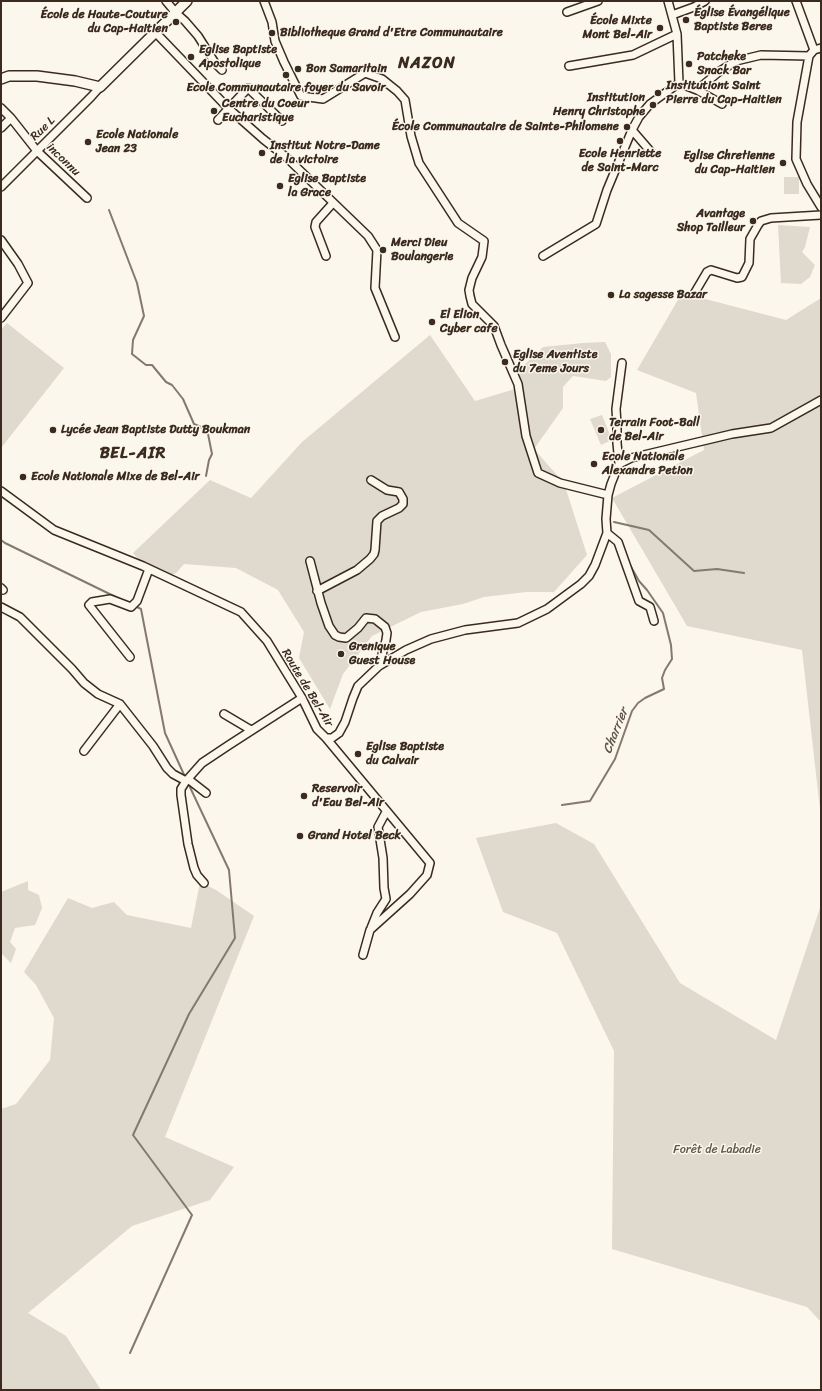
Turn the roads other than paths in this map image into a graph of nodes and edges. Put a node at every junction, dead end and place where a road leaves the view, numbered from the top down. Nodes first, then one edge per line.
1 (166, 1) edge
2 (187, 1) edge
3 (264, 1) edge
4 (598, 1) edge
5 (668, 1) edge
6 (705, 1) edge
7 (796, 1) edge
8 (567, 12) dead end
9 (176, 13) junction
10 (672, 15) junction
11 (156, 33) junction
12 (677, 34) junction
13 (818, 49) edge
14 (808, 56) junction
15 (569, 66) dead end
16 (222, 70) dead end
17 (1, 79) edge
18 (679, 83) junction
19 (100, 87) junction
20 (697, 90) junction
21 (722, 104) dead end
22 (1, 108) edge
23 (228, 108) junction
24 (11, 118) junction
25 (218, 120) dead end
26 (282, 121) dead end
27 (1, 128) edge
28 (632, 130) junction
29 (36, 151) junction
30 (651, 152) dead end
31 (1, 187) edge
32 (87, 198) dead end
33 (333, 202) junction
34 (821, 207) edge
35 (821, 215) edge
36 (1, 240) edge
37 (326, 256) dead end
38 (543, 256) dead end
39 (694, 294) dead end
40 (1, 318) edge
41 (395, 337) dead end
42 (622, 363) dead end
43 (821, 400) edge
44 (619, 464) junction
45 (372, 480) dead end
46 (1, 491) edge
47 (608, 495) junction
48 (607, 533) junction
49 (310, 561) dead end
50 (149, 569) junction
51 (317, 591) junction
52 (1, 608) edge
53 (654, 621) dead end
54 (130, 657) dead end
55 (379, 666) junction
56 (302, 698) junction
57 (120, 704) junction
58 (224, 714) dead end
59 (251, 730) junction
60 (326, 738) junction
61 (84, 751) dead end
62 (187, 780) junction
63 (206, 793) dead end
64 (386, 812) junction
65 (204, 883) dead end
66 (370, 930) junction
67 (363, 955) dead end

1 - 9 street
2 - 9 main road
3 - 47 street
4 - 8 street
5 - 10 street
6 - 10 street
7 - 13 street
9 - 11 main road
9 - 16 street
10 - 12 street
11 - 19 main road
11 - 23 street
12 - 15 street
12 - 18 street
13 - 14 street
14 - 20 street
14 - 34 street
17 - 19 main road
18 - 20 street
18 - 28 street
19 - 29 street, Rue L
20 - 21 street
22 - 24 street, inconnu
23 - 25 street
23 - 26 street
23 - 33 street
24 - 27 street
24 - 29 street, inconnu
28 - 30 street
28 - 38 street
29 - 31 street, Rue L
29 - 32 street, inconnu
33 - 37 street
33 - 41 street
35 - 39 street
36 - 40 street
42 - 44 street
43 - 44 street
44 - 47 street, Route de Bel-Air
45 - 51 street
46 - 50 street, Route de Bel-Air
47 - 48 street, Route de Bel-Air
48 - 53 street
48 - 55 street, Route de Bel-Air
49 - 51 street
50 - 54 street
50 - 56 street, Route de Bel-Air
51 - 55 street
52 - 57 street
55 - 60 street, Route de Bel-Air
56 - 59 street
56 - 60 street, Route de Bel-Air
57 - 61 street
57 - 62 street
58 - 59 street
59 - 62 street
60 - 64 street
62 - 63 street
62 - 65 street
64 - 66 street
64 - 66 street
66 - 67 street

